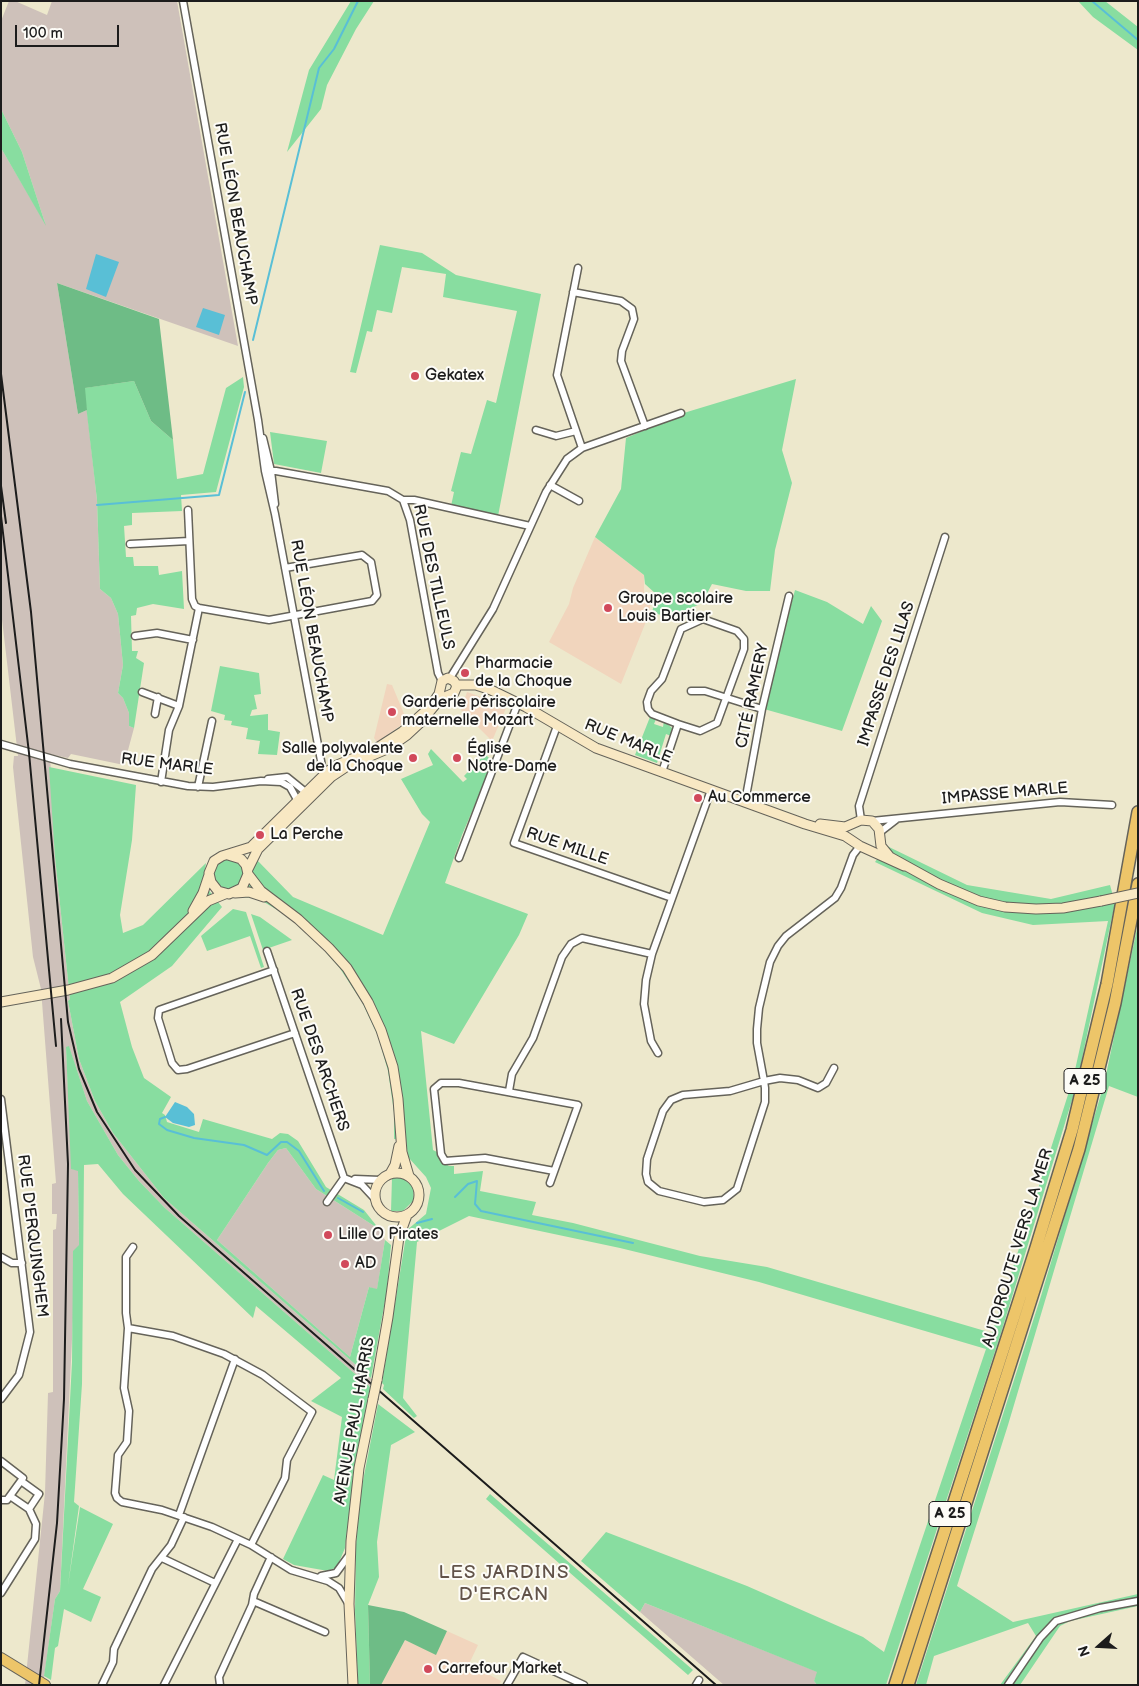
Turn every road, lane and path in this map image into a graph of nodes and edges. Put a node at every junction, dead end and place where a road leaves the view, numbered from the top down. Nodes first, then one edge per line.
1 (183, 1) edge
2 (578, 268) dead end
3 (573, 292) junction
4 (681, 413) dead end
5 (645, 426) junction
6 (536, 430) dead end
7 (576, 431) junction
8 (582, 448) junction
9 (268, 471) junction
10 (550, 485) junction
11 (403, 500) junction
12 (580, 501) dead end
13 (188, 510) dead end
14 (530, 526) junction
15 (945, 537) dead end
16 (189, 541) junction
17 (130, 544) dead end
18 (285, 568) junction
19 (790, 596) dead end
20 (199, 608) junction
21 (294, 616) junction
22 (135, 636) dead end
23 (194, 640) junction
24 (447, 683) junction
25 (691, 691) dead end
26 (142, 692) dead end
27 (158, 697) junction
28 (726, 698) junction
29 (518, 703) junction
30 (179, 706) junction
31 (762, 710) junction
32 (155, 714) dead end
33 (212, 721) dead end
34 (678, 724) junction
35 (557, 726) junction
36 (1, 744) edge
37 (662, 772) junction
38 (324, 779) junction
39 (261, 781) junction
40 (161, 782) junction
41 (198, 787) junction
42 (711, 790) junction
43 (309, 794) junction
44 (745, 802) junction
45 (299, 804) junction
46 (1112, 805) dead end
47 (1138, 812) edge
48 (901, 818) junction
49 (794, 820) junction
50 (872, 821) junction
51 (859, 822) junction
52 (879, 835) junction
53 (859, 845) junction
54 (228, 855) junction
55 (460, 858) dead end
56 (904, 866) junction
57 (248, 872) junction
58 (209, 875) junction
59 (1138, 884) edge
60 (1138, 893) edge
61 (230, 894) junction
62 (672, 898) junction
63 (276, 902) junction
64 (182, 927) junction
65 (267, 951) dead end
66 (652, 954) junction
67 (274, 970) junction
68 (2, 1002) edge
69 (295, 1033) junction
70 (658, 1053) dead end
71 (834, 1068) dead end
72 (764, 1081) junction
73 (509, 1091) junction
74 (1, 1099) edge
75 (400, 1134) junction
76 (554, 1171) junction
77 (390, 1174) junction
78 (409, 1176) junction
79 (344, 1178) junction
80 (380, 1180) junction
81 (550, 1183) dead end
82 (375, 1199) junction
83 (327, 1202) dead end
84 (407, 1215) junction
85 (390, 1216) junction
86 (133, 1247) dead end
87 (396, 1253) junction
88 (1, 1257) edge
89 (22, 1263) junction
90 (128, 1328) junction
91 (235, 1359) junction
92 (1, 1399) edge
93 (1, 1461) edge
94 (22, 1479) junction
95 (10, 1496) junction
96 (1, 1500) edge
97 (29, 1509) junction
98 (182, 1516) junction
99 (238, 1538) junction
100 (251, 1545) junction
101 (350, 1554) junction
102 (271, 1557) junction
103 (162, 1558) junction
104 (319, 1576) junction
105 (215, 1583) junction
106 (1, 1593) edge
107 (253, 1601) junction
108 (1138, 1601) edge
109 (349, 1604) junction
110 (324, 1632) dead end
111 (1, 1658) edge
112 (45, 1685) edge
113 (102, 1685) edge
114 (164, 1685) edge
115 (220, 1685) edge
116 (353, 1685) edge
117 (507, 1685) edge
118 (584, 1685) edge
119 (895, 1685) edge
120 (908, 1685) edge
121 (1008, 1685) edge

1 - 9 street, RUE LÉON BEAUCHAMP
2 - 3 street
3 - 5 street
3 - 7 street
4 - 5 street
5 - 8 street
6 - 7 street
7 - 8 street
8 - 10 street
9 - 11 street, RUE DES TILLEULS
9 - 18 street, RUE LÉON BEAUCHAMP
10 - 12 street
10 - 14 street
11 - 14 street
11 - 24 street, RUE DES TILLEULS
13 - 16 street
14 - 24 street
15 - 51 street, IMPASSE DES LILAS
16 - 17 street
16 - 20 street
18 - 21 street, RUE LÉON BEAUCHAMP
18 - 21 street
19 - 31 street, CITÉ RAMERY
20 - 21 street
20 - 23 street
21 - 38 street, RUE LÉON BEAUCHAMP
22 - 23 street
23 - 30 street
24 - 29 main road, RUE MARLE
24 - 38 main road
24 - 38 main road
25 - 28 street
26 - 27 street
27 - 30 street
27 - 32 street
28 - 31 street
28 - 34 street
28 - 34 street
29 - 35 main road, RUE MARLE
29 - 55 street
30 - 40 street
31 - 44 street, CITÉ RAMERY
33 - 41 street
34 - 37 street
35 - 37 main road, RUE MARLE
35 - 62 street, RUE MILLE
36 - 40 street, RUE MARLE
37 - 42 main road, RUE MARLE
38 - 43 main road
39 - 41 street, RUE MARLE
39 - 43 street, RUE MARLE
39 - 45 street, RUE MARLE
40 - 41 street, RUE MARLE
42 - 44 main road, RUE MARLE
42 - 62 street
43 - 45 main road
44 - 49 main road, RUE MARLE
45 - 54 main road
45 - 57 main road
46 - 48 street, IMPASSE MARLE
47 - 119 highway, AUTOROUTE VERS LA MER / A 25
48 - 50 street, IMPASSE MARLE
48 - 52 street, IMPASSE MARLE
49 - 51 main road, RUE MARLE
49 - 53 main road, RUE MARLE
50 - 51 main road
50 - 52 main road
51 - 53 main road
52 - 53 main road
52 - 56 main road, RUE MARLE
53 - 56 main road, RUE MARLE
53 - 72 street
54 - 57 main road
54 - 58 main road
56 - 60 main road, RUE MARLE, bridge
57 - 61 main road
57 - 63 main road, AVENUE PAUL HARRIS
58 - 61 main road
58 - 64 main road
59 - 120 highway, A 25
61 - 63 main road, AVENUE PAUL HARRIS
61 - 64 main road
62 - 66 street
63 - 75 main road, AVENUE PAUL HARRIS
64 - 68 main road
65 - 67 street, RUE DES ARCHERS
66 - 70 street
66 - 73 street
67 - 69 street, RUE DES ARCHERS
67 - 69 street
69 - 79 street, RUE DES ARCHERS
71 - 72 street
72 - 72 street
73 - 76 street
73 - 76 street
74 - 89 street, RUE D'ERQUINGHEM
75 - 77 main road, AVENUE PAUL HARRIS
75 - 78 main road, AVENUE PAUL HARRIS
76 - 81 street
77 - 78 main road
77 - 80 main road
78 - 84 main road, AVENUE PAUL HARRIS
79 - 80 street
79 - 82 street
79 - 83 street
80 - 82 main road
82 - 85 main road, AVENUE PAUL HARRIS
84 - 85 main road
84 - 87 main road, AVENUE PAUL HARRIS
85 - 87 main road, AVENUE PAUL HARRIS
86 - 90 street
87 - 101 main road, AVENUE PAUL HARRIS, bridge
88 - 89 street
89 - 92 street, RUE D'ERQUINGHEM
90 - 91 street
90 - 98 street
91 - 98 street
91 - 100 street
93 - 94 street
94 - 95 street
94 - 97 street
95 - 96 street
95 - 97 street
97 - 106 street
98 - 99 street
98 - 103 street
99 - 100 street
99 - 105 street
100 - 102 street
101 - 104 street
101 - 109 main road, AVENUE PAUL HARRIS
102 - 104 street
102 - 107 street
103 - 105 street
103 - 113 street
104 - 109 street
105 - 114 street
107 - 110 street
107 - 115 street
108 - 121 street
109 - 116 main road, AVENUE PAUL HARRIS
111 - 112 main road
117 - 118 street

